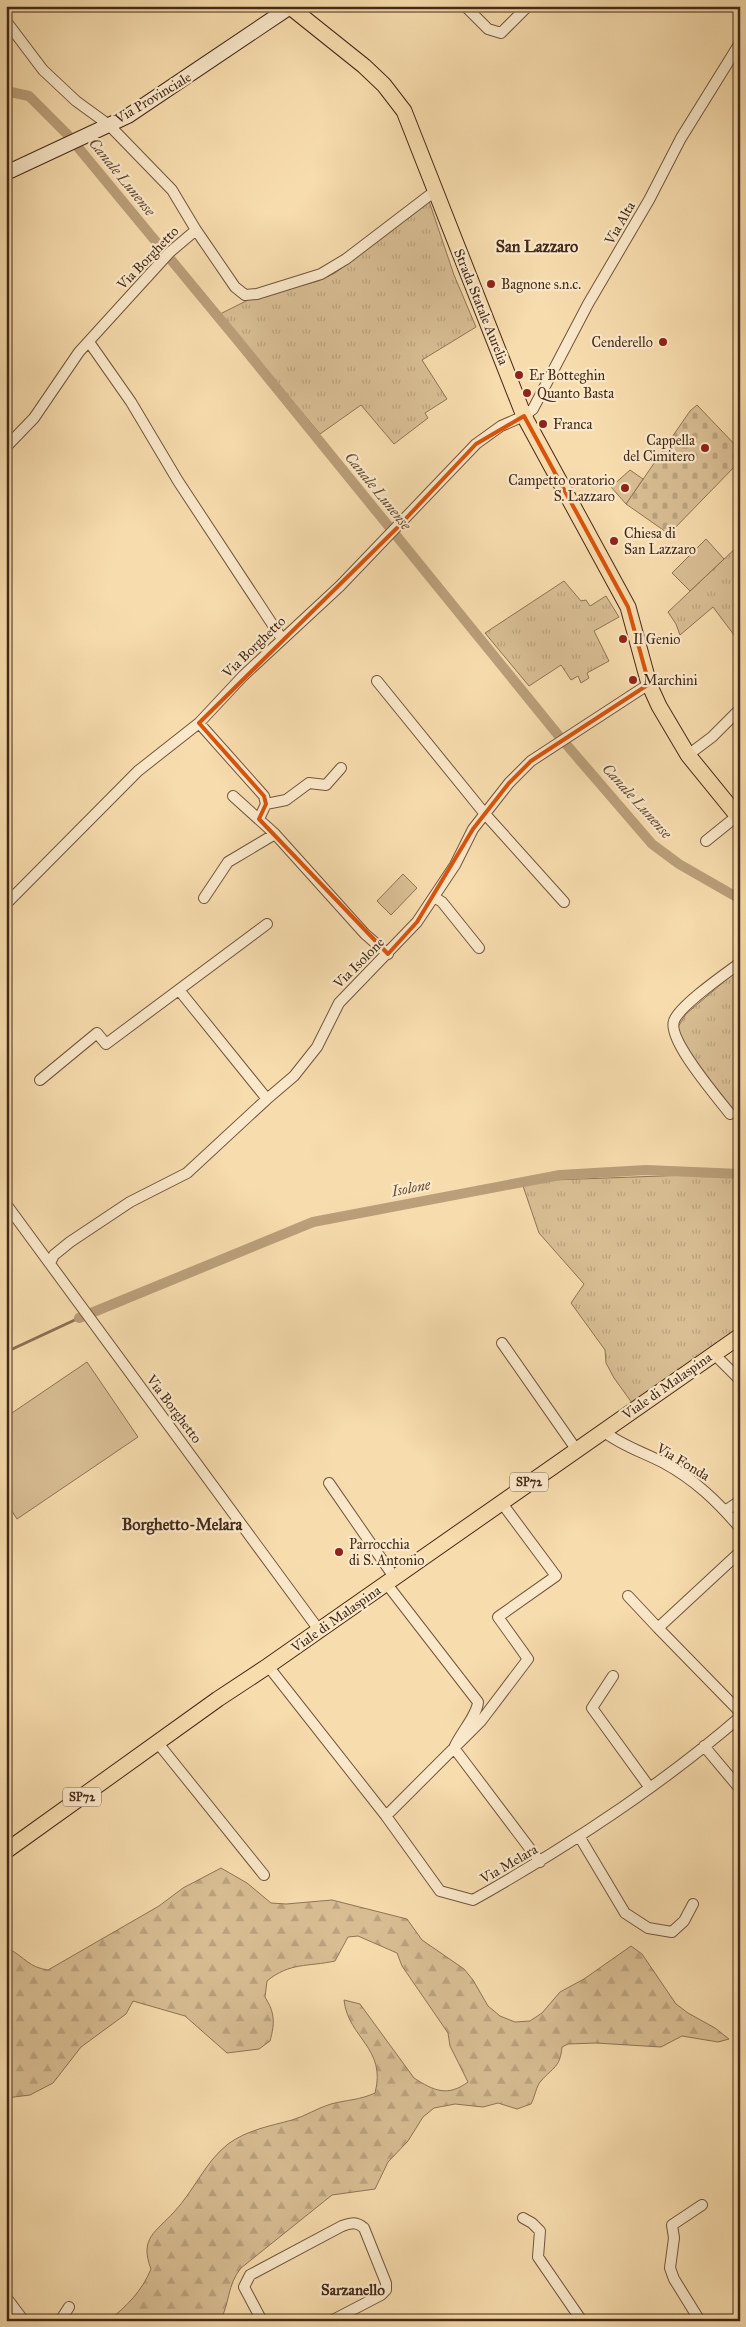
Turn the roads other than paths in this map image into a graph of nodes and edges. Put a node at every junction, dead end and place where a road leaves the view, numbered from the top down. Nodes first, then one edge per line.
1 (465, 6) edge
2 (528, 6) edge
3 (289, 7) edge
4 (6, 21) edge
5 (740, 43) edge
6 (110, 125) junction
7 (6, 173) edge
8 (435, 191) junction
9 (196, 230) junction
10 (89, 342) junction
11 (524, 416) junction
12 (6, 447) edge
13 (282, 639) junction
14 (377, 681) dead end
15 (649, 684) junction
16 (740, 709) edge
17 (199, 723) junction
18 (688, 755) junction
19 (341, 768) dead end
20 (233, 796) dead end
21 (266, 804) junction
22 (485, 814) junction
23 (739, 817) edge
24 (259, 819) junction
25 (274, 834) junction
26 (706, 841) dead end
27 (434, 897) junction
28 (204, 898) dead end
29 (564, 902) dead end
30 (6, 904) edge
31 (267, 924) dead end
32 (478, 948) dead end
33 (388, 954) junction
34 (740, 963) edge
35 (179, 990) junction
36 (40, 1080) dead end
37 (267, 1099) junction
38 (730, 1114) dead end
39 (6, 1204) edge
40 (50, 1264) junction
41 (740, 1336) edge
42 (502, 1343) dead end
43 (714, 1354) junction
44 (740, 1380) edge
45 (603, 1431) junction
46 (576, 1449) junction
47 (329, 1484) dead end
48 (740, 1500) edge
49 (501, 1502) junction
50 (725, 1511) junction
51 (740, 1528) edge
52 (740, 1552) edge
53 (390, 1580) junction
54 (628, 1596) dead end
55 (658, 1628) junction
56 (319, 1630) junction
57 (268, 1666) junction
58 (612, 1676) dead end
59 (740, 1712) edge
60 (740, 1717) edge
61 (157, 1742) junction
62 (704, 1746) junction
63 (454, 1748) junction
64 (650, 1788) junction
65 (740, 1789) edge
66 (386, 1816) junction
67 (579, 1836) junction
68 (6, 1851) edge
69 (540, 1862) junction
70 (264, 1875) dead end
71 (693, 1904) dead end
72 (702, 2205) dead end
73 (523, 2218) dead end
74 (6, 2297) edge
75 (69, 2308) dead end
76 (24, 2321) edge
77 (60, 2321) edge
78 (262, 2321) edge
79 (331, 2321) edge
80 (582, 2321) edge
81 (700, 2321) edge

1 - 2 street
3 - 6 street, Via Provinciale
3 - 8 main road, Strada Statale Aurelia
4 - 6 street
5 - 11 street, Via Alta
6 - 7 street, Via Provinciale
6 - 9 street
8 - 9 street, Via Borghetto
8 - 11 main road, Strada Statale Aurelia
9 - 10 street, Via Borghetto
10 - 12 street, Via Borghetto
10 - 13 street
11 - 13 street, Via Borghetto
11 - 15 main road, Strada Statale Aurelia
13 - 17 street, Via Borghetto
14 - 22 street
15 - 18 main road, Strada Statale Aurelia
15 - 22 street, Via Isolone
16 - 18 street
17 - 21 street
17 - 30 street, Via Borghetto
18 - 23 main road, Strada Statale Aurelia
19 - 21 street
20 - 24 street
21 - 24 street
22 - 27 street, Via Isolone
22 - 29 street
23 - 26 street
24 - 25 street
25 - 28 street
25 - 33 street
27 - 32 street
27 - 33 street, Via Isolone
31 - 35 street
33 - 37 street, Via Isolone
34 - 38 street
35 - 36 street
35 - 37 street
37 - 40 street, Via Isolone
39 - 40 street, Via Borghetto
40 - 56 street, Via Borghetto
41 - 43 main road, Viale di Malaspina / SP72
42 - 46 street
43 - 44 street
43 - 45 main road, Viale di Malaspina / SP72
45 - 46 main road, Viale di Malaspina / SP72
45 - 50 street, Via Fonda
46 - 49 main road, Viale di Malaspina / SP72
47 - 53 street
48 - 50 street
49 - 53 main road, Viale di Malaspina / SP72
49 - 63 street
50 - 51 street, Via Fonda
52 - 55 street
53 - 56 main road, Viale di Malaspina / SP72
53 - 63 street
54 - 55 street
55 - 59 street
56 - 57 main road, Viale di Malaspina / SP72
57 - 61 main road, Viale di Malaspina / SP72
57 - 66 street, Via Melara
58 - 64 street
60 - 62 street, Via Melara
61 - 68 main road, Viale di Malaspina / SP72
61 - 70 street
62 - 64 street, Via Melara
62 - 65 street
63 - 66 street
63 - 69 street
64 - 67 street, Via Melara
66 - 69 street, Via Melara
67 - 69 street, Via Melara
67 - 71 street
72 - 81 street
73 - 80 street
74 - 76 street
75 - 77 street
78 - 79 street

